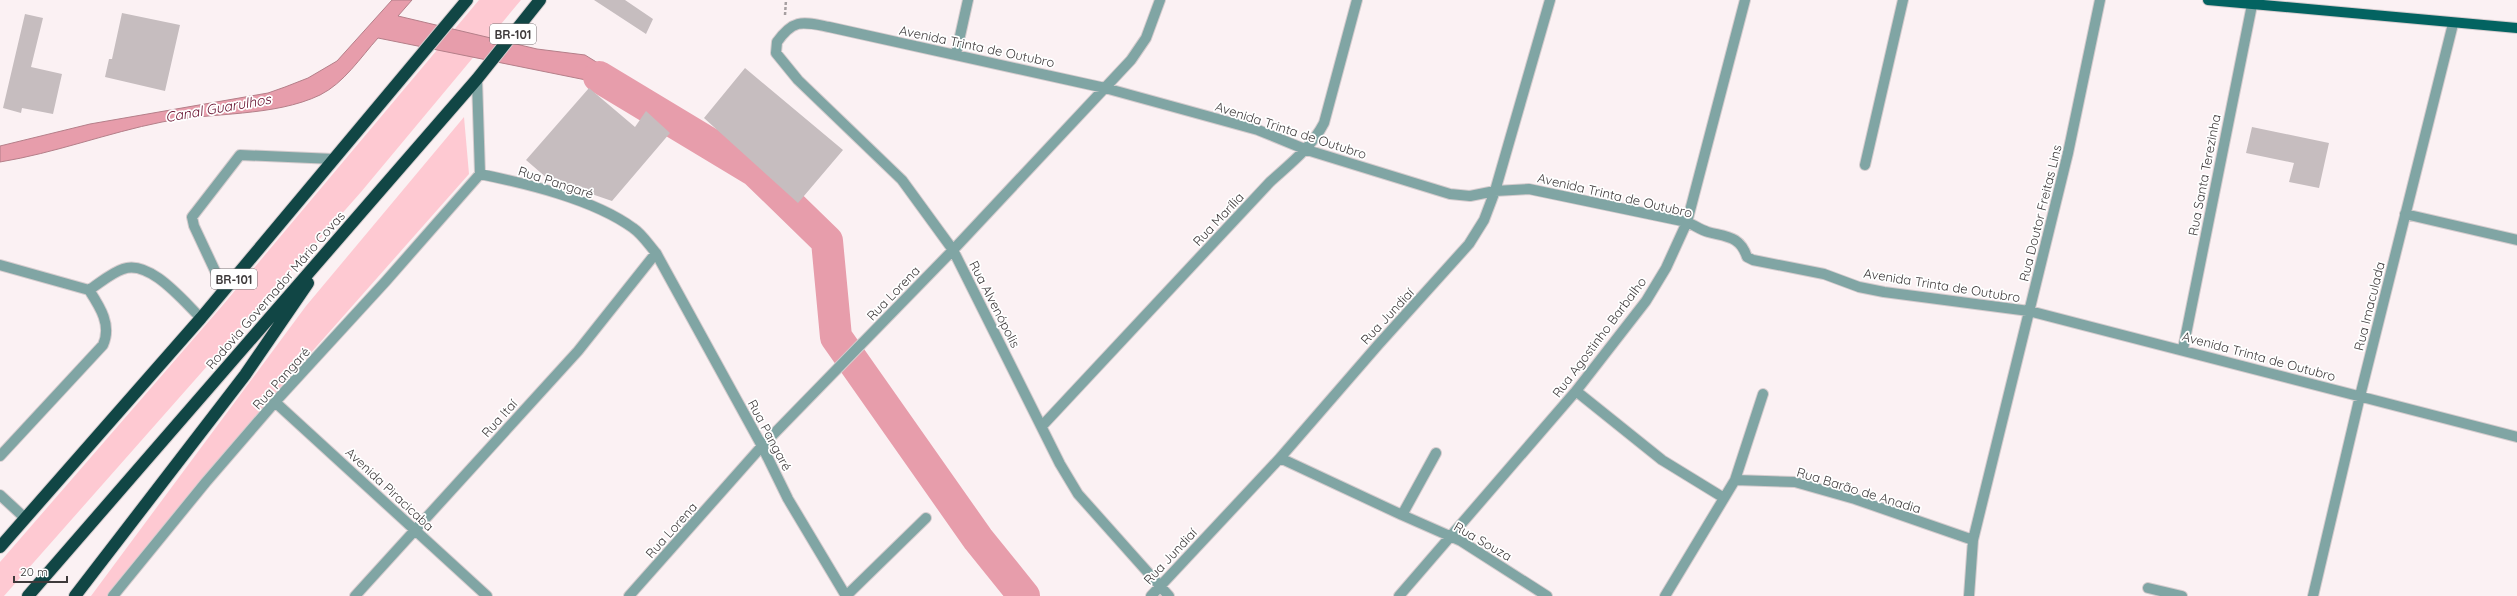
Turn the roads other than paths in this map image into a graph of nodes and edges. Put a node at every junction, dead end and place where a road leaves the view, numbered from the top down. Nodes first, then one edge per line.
1 (467, 0) edge
2 (540, 0) edge
3 (968, 0) edge
4 (1160, 0) edge
5 (1357, 0) edge
6 (1550, 0) edge
7 (1745, 0) edge
8 (1903, 0) edge
9 (2100, 0) edge
10 (2208, 0) edge
11 (2252, 5) junction
12 (2453, 24) junction
13 (2517, 28) edge
14 (776, 42) joint
15 (956, 54) junction
16 (477, 79) junction
17 (1105, 88) junction
18 (1307, 150) junction
19 (334, 159) junction
20 (1865, 165) dead end
21 (480, 174) junction
22 (1495, 191) junction
23 (2405, 214) junction
24 (1687, 222) junction
25 (341, 236) junction
26 (2517, 240) edge
27 (953, 250) junction
28 (656, 253) junction
29 (0, 265) edge
30 (89, 290) junction
31 (224, 290) junction
32 (2029, 311) junction
33 (201, 318) junction
34 (2183, 349) junction
35 (1576, 391) junction
36 (1763, 394) dead end
37 (2360, 396) junction
38 (275, 402) junction
39 (1042, 426) junction
40 (2517, 436) edge
41 (762, 446) junction
42 (1436, 453) dead end
43 (0, 456) edge
44 (1280, 458) junction
45 (1735, 480) junction
46 (0, 495) edge
47 (1724, 498) junction
48 (1402, 515) junction
49 (25, 518) junction
50 (926, 518) dead end
51 (415, 530) junction
52 (1451, 537) junction
53 (1973, 540) junction
54 (0, 547) edge
55 (1159, 586) junction
56 (2148, 588) dead end
57 (28, 596) edge
58 (75, 596) edge
59 (113, 596) edge
60 (355, 596) edge
61 (487, 596) edge
62 (629, 596) edge
63 (846, 596) edge
64 (1151, 596) edge
65 (1169, 596) edge
66 (1399, 596) edge
67 (1547, 596) edge
68 (1665, 596) edge
69 (1969, 596) edge
70 (2182, 596) edge
71 (2313, 596) edge

1 - 19 highway, BR-101
2 - 16 highway, Rodovia Governador Mário Covas / BR-101
3 - 15 street
4 - 17 street, Rua Lorena
5 - 18 street, Rua Marília
6 - 22 street, Rua Jundiaí
7 - 24 street, Rua Agostinho Barbalho
8 - 20 street
9 - 32 street, Rua Doutor Freitas Lins
10 - 11 main road
11 - 12 main road
11 - 34 street, Rua Santa Terezinha
12 - 13 main road
12 - 23 street, Rua Imaculada
14 - 15 street, Avenida Trinta de Outubro
14 - 27 street, Rua Alvenópolis
15 - 17 street, Avenida Trinta de Outubro
16 - 21 street
16 - 25 highway, Rodovia Governador Mário Covas / BR-101
17 - 18 street, Avenida Trinta de Outubro
17 - 27 street, Rua Lorena
18 - 22 street, Avenida Trinta de Outubro
18 - 39 street, Rua Marília
19 - 31 highway, BR-101
19 - 31 street
21 - 28 street, Rua Pangaré
21 - 38 street, Rua Pangaré
22 - 24 street, Avenida Trinta de Outubro
22 - 44 street, Rua Jundiaí
23 - 26 street
23 - 37 street, Rua Imaculada
24 - 32 street, Avenida Trinta de Outubro
24 - 35 street, Rua Agostinho Barbalho
25 - 57 highway, Rodovia Governador Mário Covas / BR-101
25 - 58 highway
27 - 39 street, Rua Alvenópolis
27 - 41 street, Rua Lorena
28 - 41 street, Rua Pangaré
28 - 51 street, Rua Itaí
29 - 30 street
30 - 33 street
30 - 43 street
31 - 33 highway, BR-101
32 - 34 street, Avenida Trinta de Outubro
32 - 53 street, Rua Doutor Freitas Lins
33 - 49 highway, BR-101
34 - 37 street, Avenida Trinta de Outubro
35 - 47 street
35 - 52 street, Rua Agostinho Barbalho
36 - 45 street
37 - 40 street, Avenida Trinta de Outubro
37 - 71 street, Rua Imaculada
38 - 51 street, Avenida Piracicaba
38 - 59 street, Rua Pangaré
39 - 55 street, Rua Alvenópolis
41 - 62 street, Rua Lorena
41 - 63 street, Rua Pangaré
42 - 48 street
44 - 48 street, Rua Souza
44 - 55 street, Rua Jundiaí
45 - 47 street
45 - 53 street, Rua Barão de Anadia
46 - 49 street
47 - 68 street
48 - 52 street, Rua Souza
49 - 54 highway, BR-101
50 - 63 street
51 - 60 street, Rua Itaí
51 - 61 street, Avenida Piracicaba
52 - 66 street, Rua Agostinho Barbalho
52 - 67 street, Rua Souza
53 - 69 street, Rua Doutor Freitas Lins
55 - 64 street, Rua Jundiaí
55 - 65 street, Rua Alvenópolis
56 - 70 street

